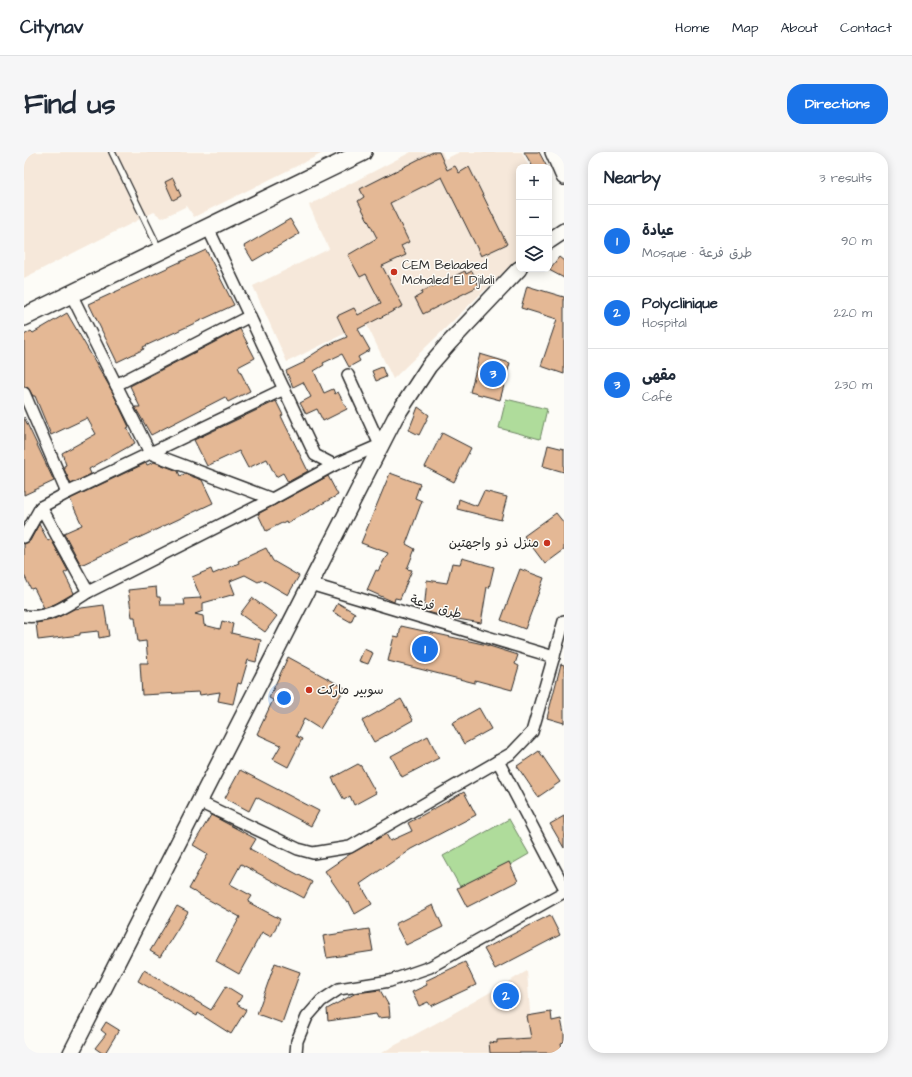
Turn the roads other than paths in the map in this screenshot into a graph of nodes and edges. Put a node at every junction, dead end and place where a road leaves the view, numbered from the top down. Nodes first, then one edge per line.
1 (112, 152) edge
2 (363, 152) edge
3 (553, 152) edge
4 (564, 176) edge
5 (208, 228) junction
6 (564, 231) edge
7 (552, 239) edge
8 (160, 252) junction
9 (516, 272) edge
10 (71, 294) junction
11 (250, 316) junction
12 (24, 317) edge
13 (348, 375) dead end
14 (116, 385) junction
15 (284, 389) junction
16 (24, 392) edge
17 (380, 445) junction
18 (150, 453) junction
19 (334, 465) junction
20 (67, 493) junction
21 (272, 499) junction
22 (42, 507) junction
23 (24, 537) edge
24 (310, 584) junction
25 (88, 592) junction
26 (24, 616) edge
27 (564, 621) edge
28 (554, 657) junction
29 (498, 761) junction
30 (199, 802) junction
31 (564, 887) edge
32 (564, 892) edge
33 (71, 1053) edge
34 (296, 1053) edge

1 - 8 lane
2 - 5 main road
3 - 4 street
5 - 8 main road
5 - 11 street
6 - 7 street
8 - 10 main road
9 - 17 street
10 - 12 main road
10 - 14 street
11 - 14 street
11 - 15 street
13 - 17 street
14 - 18 street
15 - 18 street
15 - 19 street
16 - 20 street
17 - 19 street
17 - 24 street
18 - 20 street
18 - 21 street
19 - 21 street
20 - 22 street
21 - 25 street
22 - 23 street
22 - 25 street
24 - 28 street, طرق فرعة
24 - 30 street
25 - 26 street
27 - 28 street
28 - 29 street
29 - 30 street
29 - 31 street
30 - 33 street
32 - 34 street

